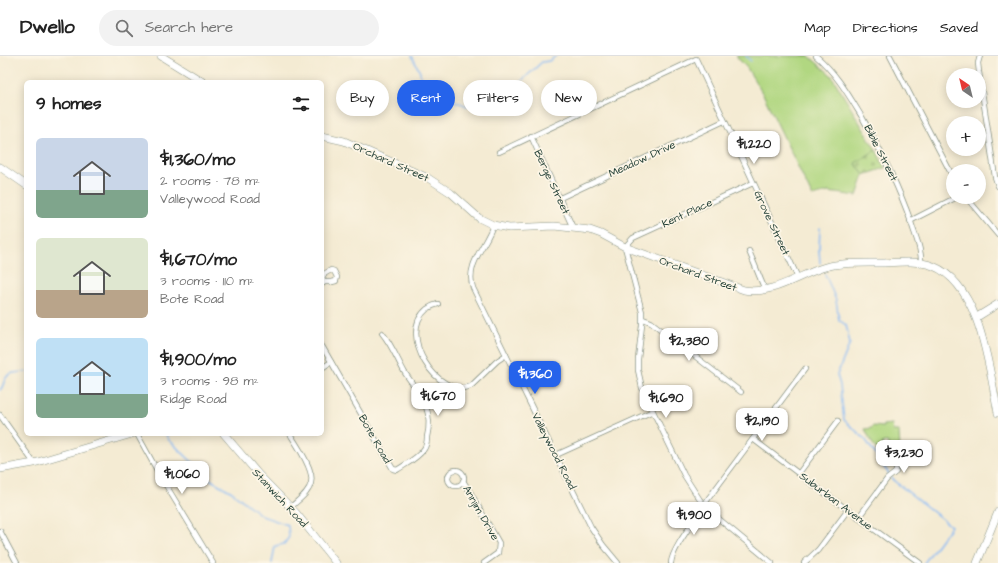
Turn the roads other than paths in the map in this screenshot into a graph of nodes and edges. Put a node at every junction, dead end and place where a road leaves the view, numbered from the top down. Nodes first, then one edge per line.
1 (160, 56) edge
2 (816, 56) edge
3 (890, 56) edge
4 (980, 56) edge
5 (200, 80) edge
6 (724, 121) junction
7 (324, 136) edge
8 (531, 136) junction
9 (499, 152) dead end
10 (946, 164) edge
11 (0, 166) edge
12 (753, 183) junction
13 (24, 184) edge
14 (998, 186) edge
15 (560, 198) junction
16 (946, 203) edge
17 (972, 204) edge
18 (910, 221) junction
19 (493, 225) junction
20 (573, 228) junction
21 (998, 235) edge
22 (625, 247) junction
23 (749, 251) dead end
24 (921, 263) junction
25 (798, 278) junction
26 (765, 290) junction
27 (438, 304) dead end
28 (998, 304) edge
29 (976, 317) junction
30 (643, 319) junction
31 (382, 333) dead end
32 (324, 350) edge
33 (506, 355) junction
34 (331, 362) junction
35 (324, 367) edge
36 (805, 369) dead end
37 (741, 392) dead end
38 (996, 396) edge
39 (653, 411) junction
40 (998, 413) edge
41 (0, 415) edge
42 (838, 421) dead end
43 (125, 436) edge
44 (138, 436) edge
45 (226, 436) edge
46 (291, 436) edge
47 (753, 439) junction
48 (556, 455) junction
49 (897, 462) dead end
50 (34, 463) junction
51 (0, 469) edge
52 (799, 473) junction
53 (463, 482) dead end
54 (705, 505) junction
55 (291, 507) junction
56 (848, 510) junction
57 (998, 512) edge
58 (858, 518) junction
59 (0, 531) edge
60 (17, 563) edge
61 (213, 563) edge
62 (336, 563) edge
63 (484, 563) edge
64 (618, 563) edge
65 (671, 563) edge
66 (772, 563) edge
67 (804, 563) edge
68 (920, 563) edge
69 (977, 563) edge

1 - 5 street
2 - 18 street, Bible Street
3 - 10 street
4 - 14 street
6 - 8 street, Grove Street
6 - 12 street, Grove Street
6 - 15 street, Meadow Drive
7 - 19 street, Orchard Street
8 - 9 street
8 - 15 street, Berge Street
11 - 13 street
12 - 22 street, Kent Place
12 - 25 street, Grove Street
15 - 20 street, Berge Street
16 - 18 street
17 - 21 street
18 - 24 street, Bible Street
19 - 20 street, Orchard Street
19 - 33 street, Valleywood Road
20 - 22 street, Orchard Street
22 - 26 street, Orchard Street
22 - 30 street
23 - 26 street
24 - 25 street, Orchard Street
24 - 29 street, Orchard Street
25 - 26 street, Orchard Street
27 - 33 street
28 - 29 street
29 - 38 street, Orchard Street
30 - 37 street
30 - 39 street
31 - 34 street, Bote Road
32 - 34 street, Bote Road
33 - 48 street, Valleywood Road
34 - 35 street
36 - 47 street
38 - 40 street, Orchard Street
39 - 48 street
39 - 54 street
41 - 50 street
42 - 52 street
43 - 50 street
44 - 61 street
45 - 55 street, Stanwich Road
46 - 55 street
47 - 52 street, Suburban Avenue
47 - 54 street
48 - 64 street, Valleywood Road
49 - 58 street
50 - 51 street
52 - 56 street, Suburban Avenue
53 - 63 street, Annjim Drive
54 - 65 street
54 - 66 street
55 - 62 street, Stanwich Road
56 - 58 street, Suburban Avenue
56 - 67 street
57 - 69 street
58 - 68 street, Suburban Avenue
59 - 60 street

